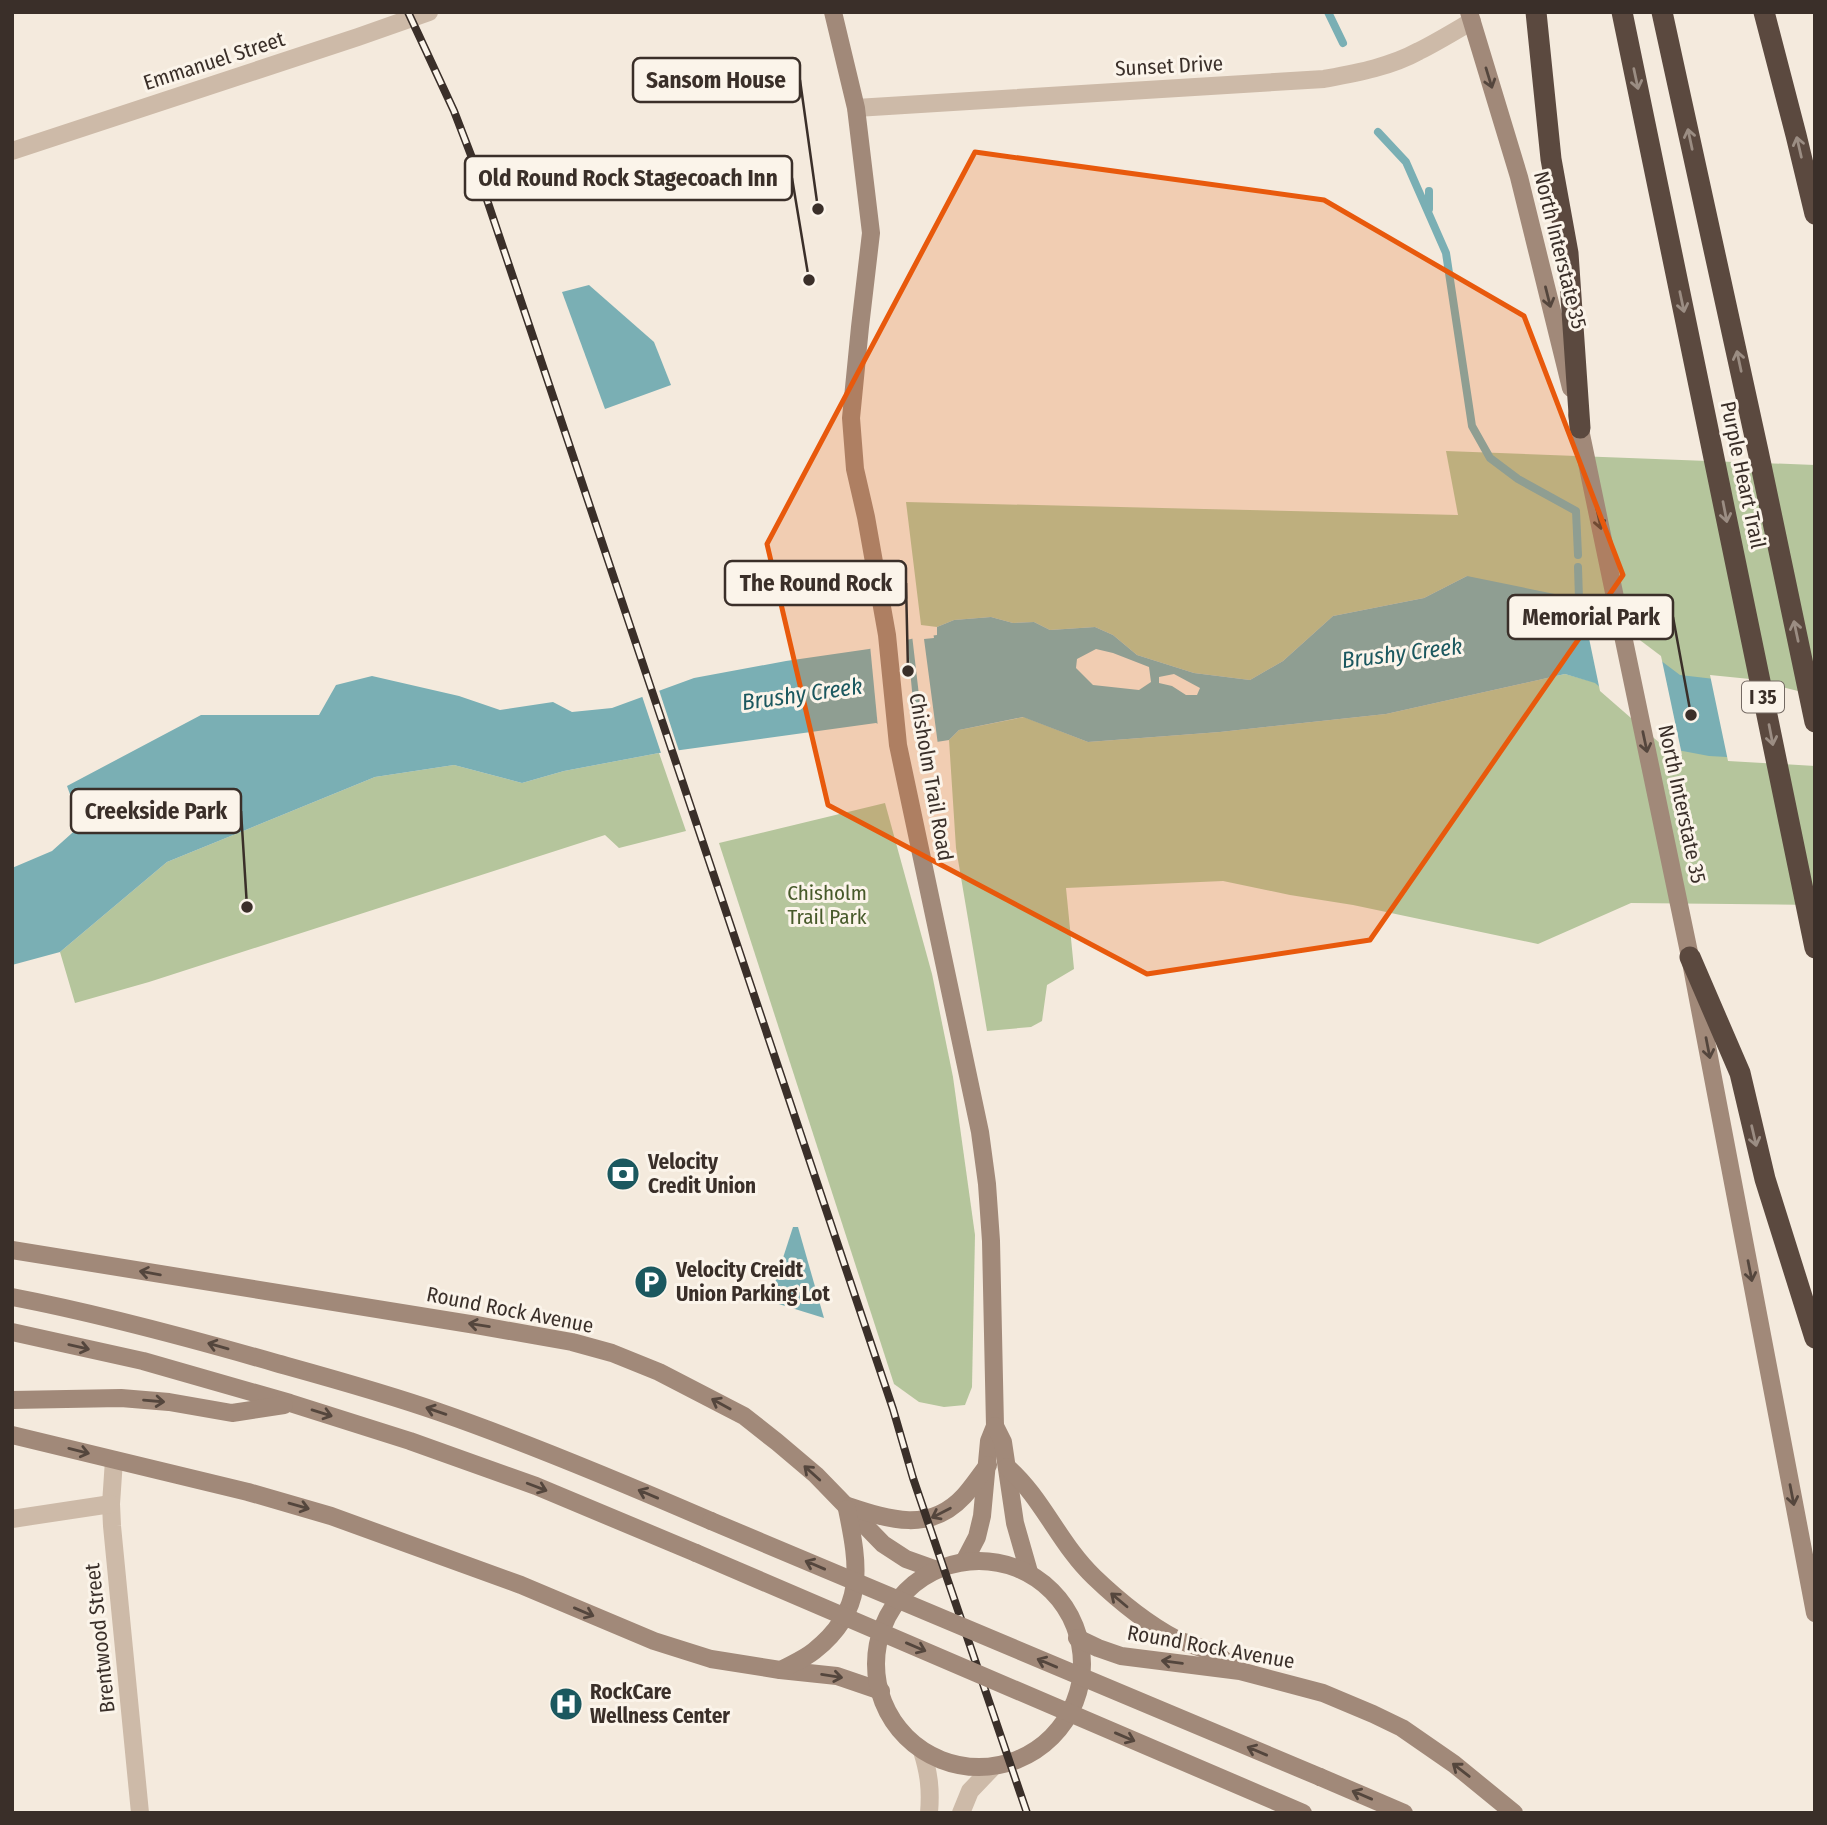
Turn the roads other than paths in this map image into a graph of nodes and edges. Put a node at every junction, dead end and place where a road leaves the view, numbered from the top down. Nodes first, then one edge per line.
1 (429, 12) edge
2 (833, 12) edge
3 (1536, 12) edge
4 (1622, 12) edge
5 (1662, 12) edge
6 (1764, 12) edge
7 (1471, 17) edge
8 (856, 108) junction
9 (12, 150) edge
10 (1815, 214) edge
11 (1580, 428) junction
12 (1815, 722) edge
13 (1815, 948) edge
14 (1690, 957) junction
15 (12, 1250) edge
16 (12, 1297) edge
17 (12, 1332) edge
18 (1815, 1338) edge
19 (12, 1400) edge
20 (290, 1404) junction
21 (995, 1426) junction
22 (12, 1435) edge
23 (114, 1460) junction
24 (988, 1465) junction
25 (1006, 1467) junction
26 (111, 1504) junction
27 (846, 1505) junction
28 (12, 1519) edge
29 (965, 1560) junction
30 (934, 1569) junction
31 (1029, 1572) junction
32 (1815, 1613) edge
33 (1077, 1638) junction
34 (780, 1670) junction
35 (1240, 1671) junction
36 (881, 1691) junction
37 (922, 1751) junction
38 (992, 1768) junction
39 (140, 1813) edge
40 (929, 1813) edge
41 (961, 1813) edge
42 (1303, 1813) edge
43 (1404, 1813) edge
44 (1514, 1813) edge

1 - 9 street, Emmanuel Street
2 - 8 main road, Chisholm Trail Road
3 - 11 highway
4 -> 13 highway, Purple Heart Trail / I 35
12 -> 5 highway, Purple Heart Trail / I 35
10 -> 6 highway
7 - 8 street, Sunset Drive
7 -> 11 main road, North Interstate 35
8 - 21 main road, Chisholm Trail Road
11 -> 14 main road, North Interstate 35
14 -> 18 highway
14 -> 32 main road, North Interstate 35
27 -> 15 main road, Round Rock Avenue
43 -> 16 main road, bridge
17 -> 20 main road
19 -> 20 main road
20 -> 42 main road, bridge
21 - 24 main road, Chisholm Trail Road
21 - 25 main road, Chisholm Trail Road
22 -> 23 main road
23 - 26 street, Brentwood Street
23 -> 34 main road
24 -> 27 main road
24 - 29 main road, Chisholm Trail Road
25 - 31 main road, Chisholm Trail Road
35 -> 25 main road
26 - 28 street
26 - 39 street, Brentwood Street
27 - 30 main road, Round Rock Avenue
27 - 34 main road
29 - 30 main road
29 - 31 main road
30 - 36 main road
31 - 33 main road
35 -> 33 main road, Round Rock Avenue
33 - 38 main road
34 -> 36 main road
44 -> 35 main road, Round Rock Avenue
36 - 37 main road
37 - 38 main road
37 - 40 street
38 - 41 street

